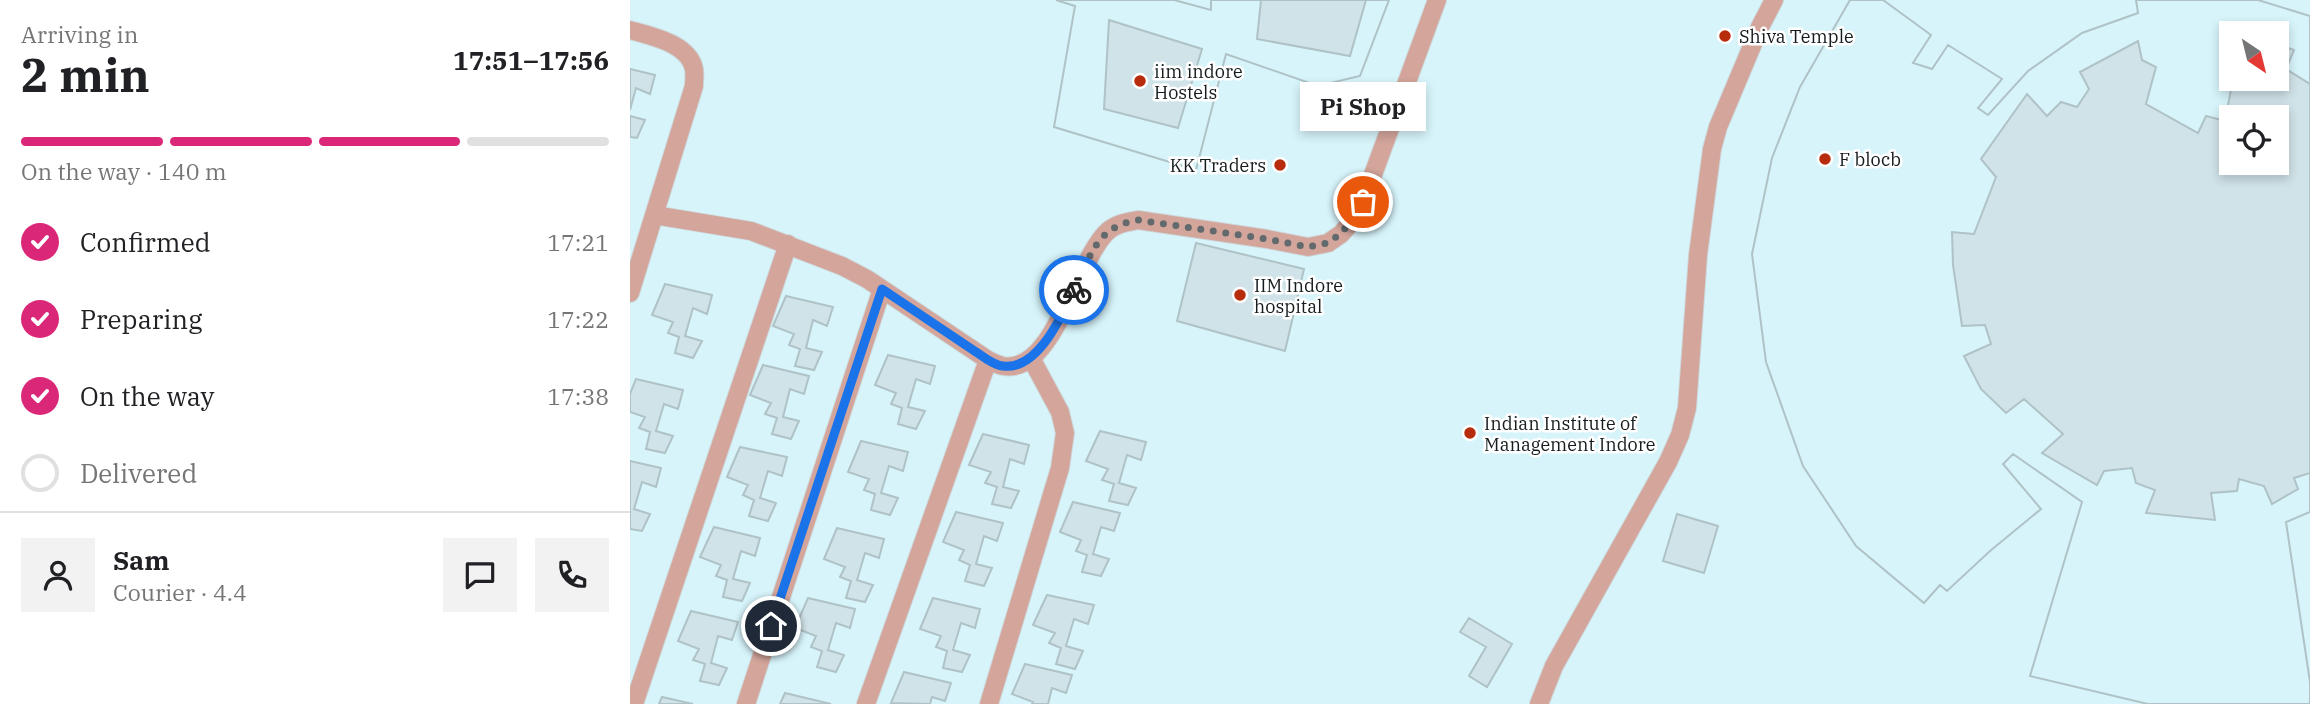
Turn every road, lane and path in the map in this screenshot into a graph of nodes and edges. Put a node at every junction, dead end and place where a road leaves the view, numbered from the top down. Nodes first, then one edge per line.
1 (1437, 0) edge
2 (1774, 0) edge
3 (630, 30) edge
4 (654, 215) junction
5 (788, 244) junction
6 (882, 289) junction
7 (630, 293) edge
8 (1031, 358) junction
9 (988, 360) junction
10 (635, 704) edge
11 (746, 704) edge
12 (866, 704) edge
13 (989, 704) edge
14 (1539, 704) edge

1 - 8 lane
2 - 14 lane
3 - 4 lane
4 - 5 lane
4 - 7 lane
5 - 6 lane
5 - 10 lane
6 - 9 lane
6 - 11 lane
8 - 9 lane
8 - 13 lane
9 - 12 lane

